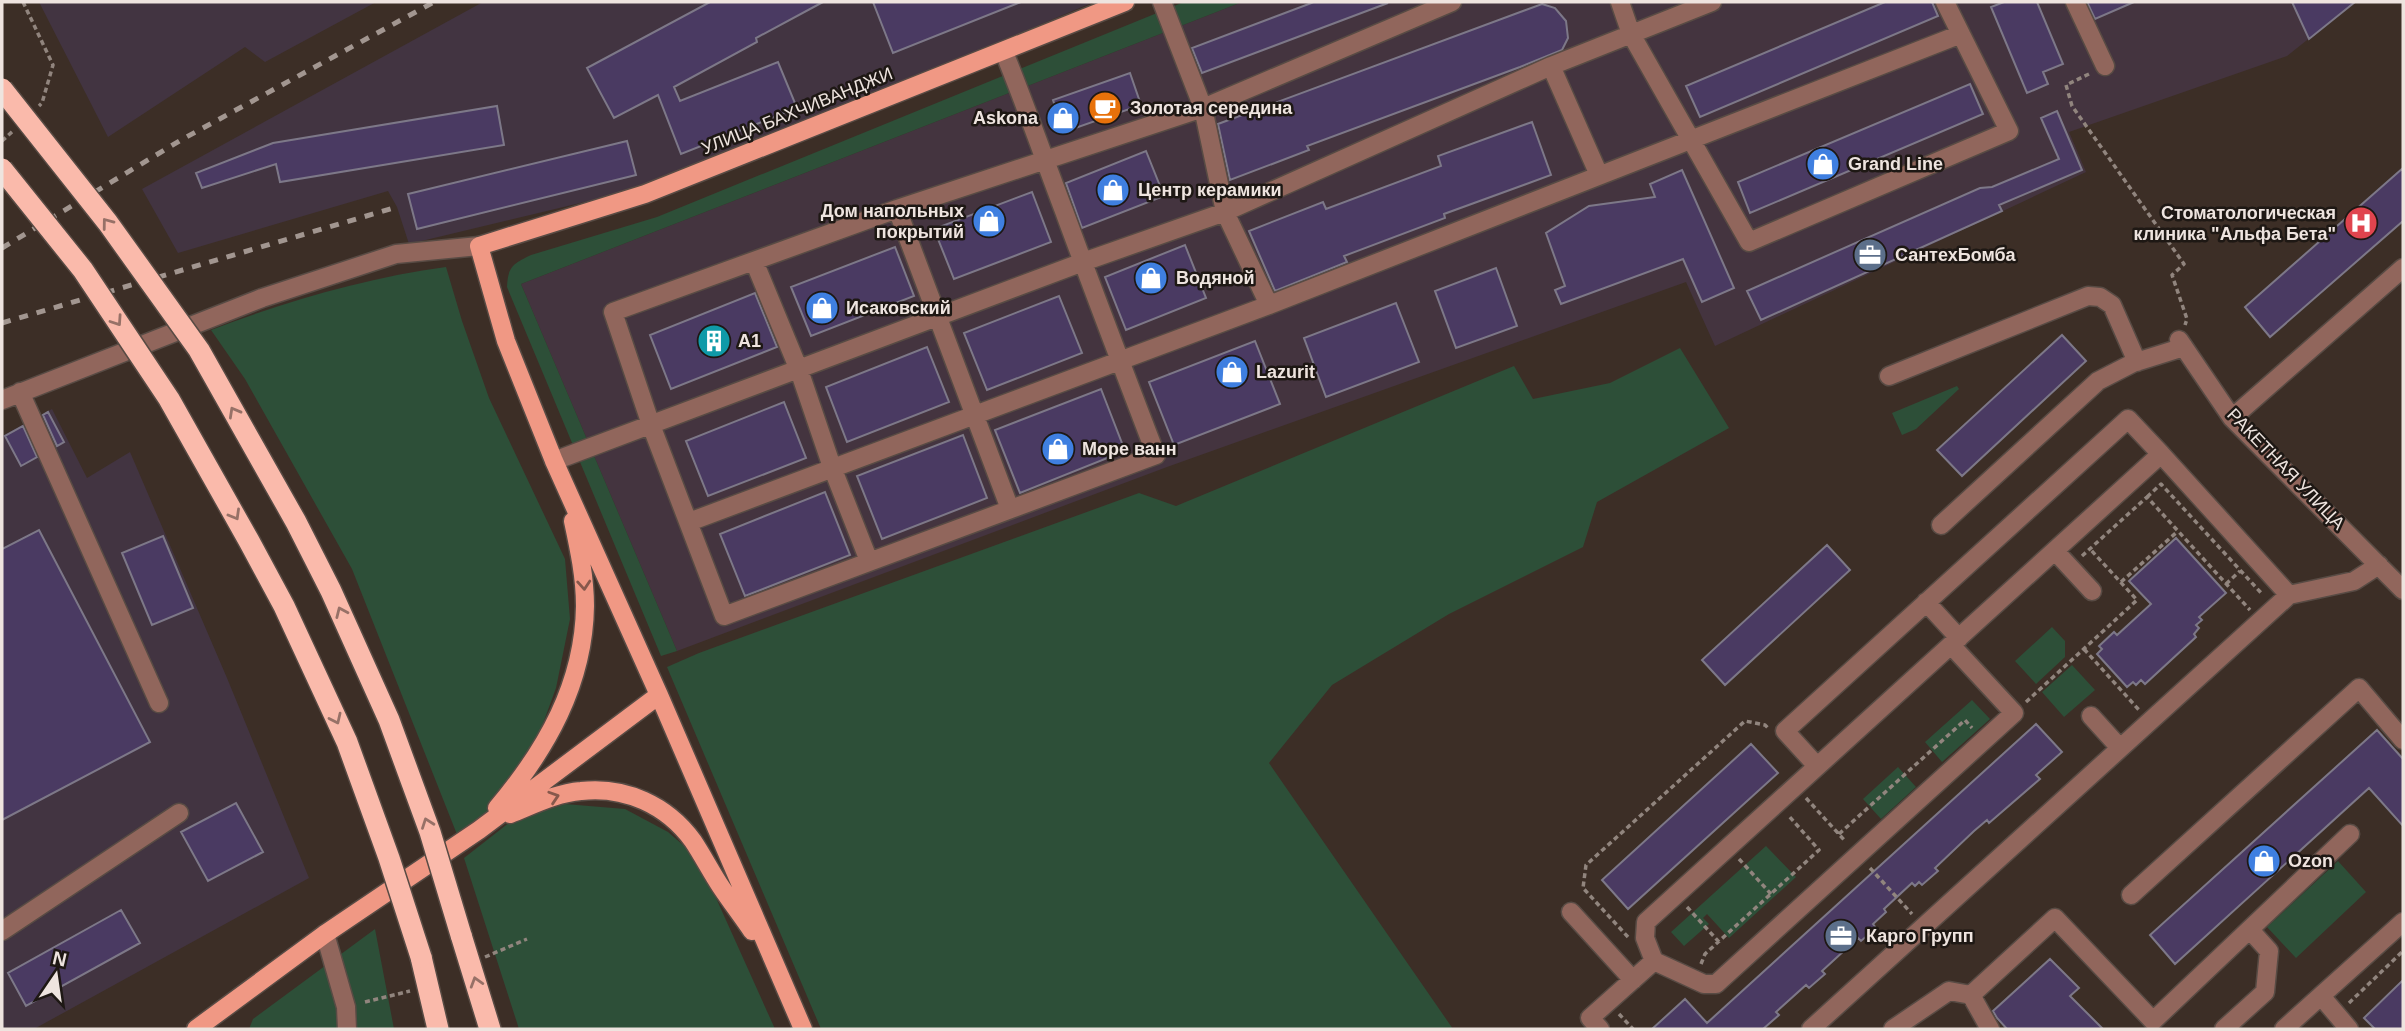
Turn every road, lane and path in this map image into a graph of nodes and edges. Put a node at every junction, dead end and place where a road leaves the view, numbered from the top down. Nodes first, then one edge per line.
1 (23, 2) edge
2 (1125, 2) edge
3 (1162, 2) edge
4 (1452, 2) edge
5 (1620, 2) edge
6 (1712, 2) edge
7 (1945, 2) edge
8 (2075, 2) edge
9 (1631, 34) junction
10 (1961, 34) junction
11 (1004, 52) junction
12 (1551, 66) junction
13 (2105, 66) joint
14 (2, 89) edge
15 (1203, 107) junction
16 (32, 113) dead end
17 (22, 122) dead end
18 (1692, 139) junction
19 (2, 141) edge
20 (1044, 159) junction
21 (2, 169) edge
22 (1599, 175) junction
23 (897, 209) junction
24 (1226, 212) junction
25 (479, 246) junction
26 (754, 261) junction
27 (1083, 262) junction
28 (2403, 268) edge
29 (1269, 304) junction
30 (938, 318) junction
31 (2182, 343) junction
32 (1119, 359) junction
33 (2137, 362) junction
34 (799, 370) junction
35 (1889, 376) dead end
36 (20, 391) junction
37 (2, 400) edge
38 (974, 414) junction
39 (2232, 418) junction
40 (651, 425) junction
41 (2161, 454) junction
42 (554, 461) junction
43 (832, 467) junction
44 (568, 494) junction
45 (2147, 497) junction
46 (1010, 509) junction
47 (689, 522) junction
48 (1941, 525) dead end
49 (2178, 531) junction
50 (2090, 549) junction
51 (2055, 551) junction
52 (869, 561) junction
53 (2379, 565) junction
54 (2070, 567) junction
55 (2241, 571) junction
56 (2121, 583) junction
57 (2226, 584) junction
58 (2403, 590) edge
59 (2092, 591) dead end
60 (2289, 595) junction
61 (2268, 601) dead end
62 (1926, 603) junction
63 (2254, 614) dead end
64 (1955, 641) junction
65 (2084, 649) junction
66 (659, 695) junction
67 (159, 702) dead end
68 (2014, 713) junction
69 (2144, 715) dead end
70 (2091, 716) dead end
71 (1765, 725) dead end
72 (1983, 740) junction
73 (2403, 740) edge
74 (2120, 748) junction
75 (1817, 766) junction
76 (1795, 786) junction
77 (1777, 803) junction
78 (179, 813) dead end
79 (485, 826) junction
80 (1839, 834) junction
81 (2350, 834) dead end
82 (1728, 848) junction
83 (1858, 855) junction
84 (1771, 894) junction
85 (1676, 895) junction
86 (2131, 895) dead end
87 (1571, 912) dead end
88 (1917, 920) dead end
89 (2403, 922) edge
90 (2250, 930) junction
91 (2, 931) edge
92 (325, 934) junction
93 (527, 939) dead end
94 (1719, 942) junction
95 (2403, 951) edge
96 (772, 959) junction
97 (1652, 962) junction
98 (470, 963) junction
99 (1633, 980) junction
100 (1696, 980) junction
101 (427, 986) junction
102 (1971, 995) junction
103 (2321, 996) junction
104 (365, 1002) dead end
105 (2336, 1015) junction
106 (2152, 1027) edge
107 (195, 1029) edge
108 (347, 1029) edge
109 (438, 1029) edge
110 (490, 1029) edge
111 (803, 1029) edge
112 (1600, 1029) edge
113 (1811, 1029) edge
114 (1893, 1029) edge
115 (1990, 1029) edge
116 (2224, 1029) edge
117 (2284, 1029) edge
118 (2349, 1029) edge

1 - 16 path
2 - 11 main road, УЛИЦА БАХЧИВАНДЖИ
3 - 15 street
4 - 15 street
5 - 9 street
6 - 9 street
7 - 10 street
8 - 13 street
9 - 12 street
9 - 18 street
10 - 18 street
10 - 18 street
11 - 20 street
11 - 25 main road, УЛИЦА БАХЧИВАНДЖИ
12 - 22 street
12 - 24 street
13 - 31 path
98 -> 14 highway, bridge
15 - 20 street
15 - 24 street
17 - 19 path
18 - 22 street
20 - 23 street
20 - 27 street
21 -> 101 highway, bridge
22 - 29 street
23 - 26 street
23 - 30 street
24 - 27 street
24 - 29 street
25 - 36 street
25 - 42 main road
26 - 34 street
26 - 40 street
27 - 30 street
27 - 32 street
28 - 39 street
29 - 32 street
30 - 34 street
30 - 38 street
31 - 33 street
31 - 39 street, РАКЕТНАЯ УЛИЦА
32 - 38 street
32 - 46 street
33 - 35 street
33 - 48 street
34 - 40 street
34 - 43 street
36 - 37 street
36 - 67 street
38 - 43 street
38 - 46 street
39 - 53 street, РАКЕТНАЯ УЛИЦА
40 - 42 street
40 - 47 street
41 - 51 street
41 - 60 street
41 - 62 street
42 - 44 main road
43 - 47 street
43 - 52 street
44 - 66 main road
44 -> 79 main road
45 - 49 path
45 - 50 path
45 - 55 path
46 - 52 street
47 - 52 street
49 - 56 path
49 - 57 path
50 - 54 path
50 - 56 path
51 - 54 street
51 - 64 street
53 - 58 street, РАКЕТНАЯ УЛИЦА
53 - 60 street
54 - 59 street
55 - 57 path
55 - 61 path
56 - 65 path
57 - 63 path
60 - 74 street
62 - 64 street
62 - 75 street
64 - 68 street
64 - 75 street
65 - 68 path
65 - 69 path
66 - 79 main road
66 - 96 main road
68 - 72 street
70 - 74 street
71 - 97 path
72 - 80 path
72 - 83 street
73 - 86 street
74 - 113 street
75 - 76 street
76 - 77 street
76 - 80 path
77 - 82 street
77 - 84 path
78 - 91 street
79 - 92 main road
79 -> 96 main road
80 - 83 path
81 - 90 street
82 - 84 path
82 - 85 street
83 - 88 path
83 - 100 street
84 - 94 path
85 - 94 path
85 - 97 street
87 - 99 street
89 - 103 street
90 - 106 street
90 - 116 street
92 - 107 main road
92 - 108 street
93 - 98 path
94 - 100 path
95 - 105 path
96 - 111 main road
97 - 99 street
97 - 100 street
110 -> 98 highway
99 - 112 street
101 - 104 path
101 - 109 highway
102 - 106 street
102 - 114 street
102 - 115 street
103 - 105 street
103 - 117 street
105 - 118 street

